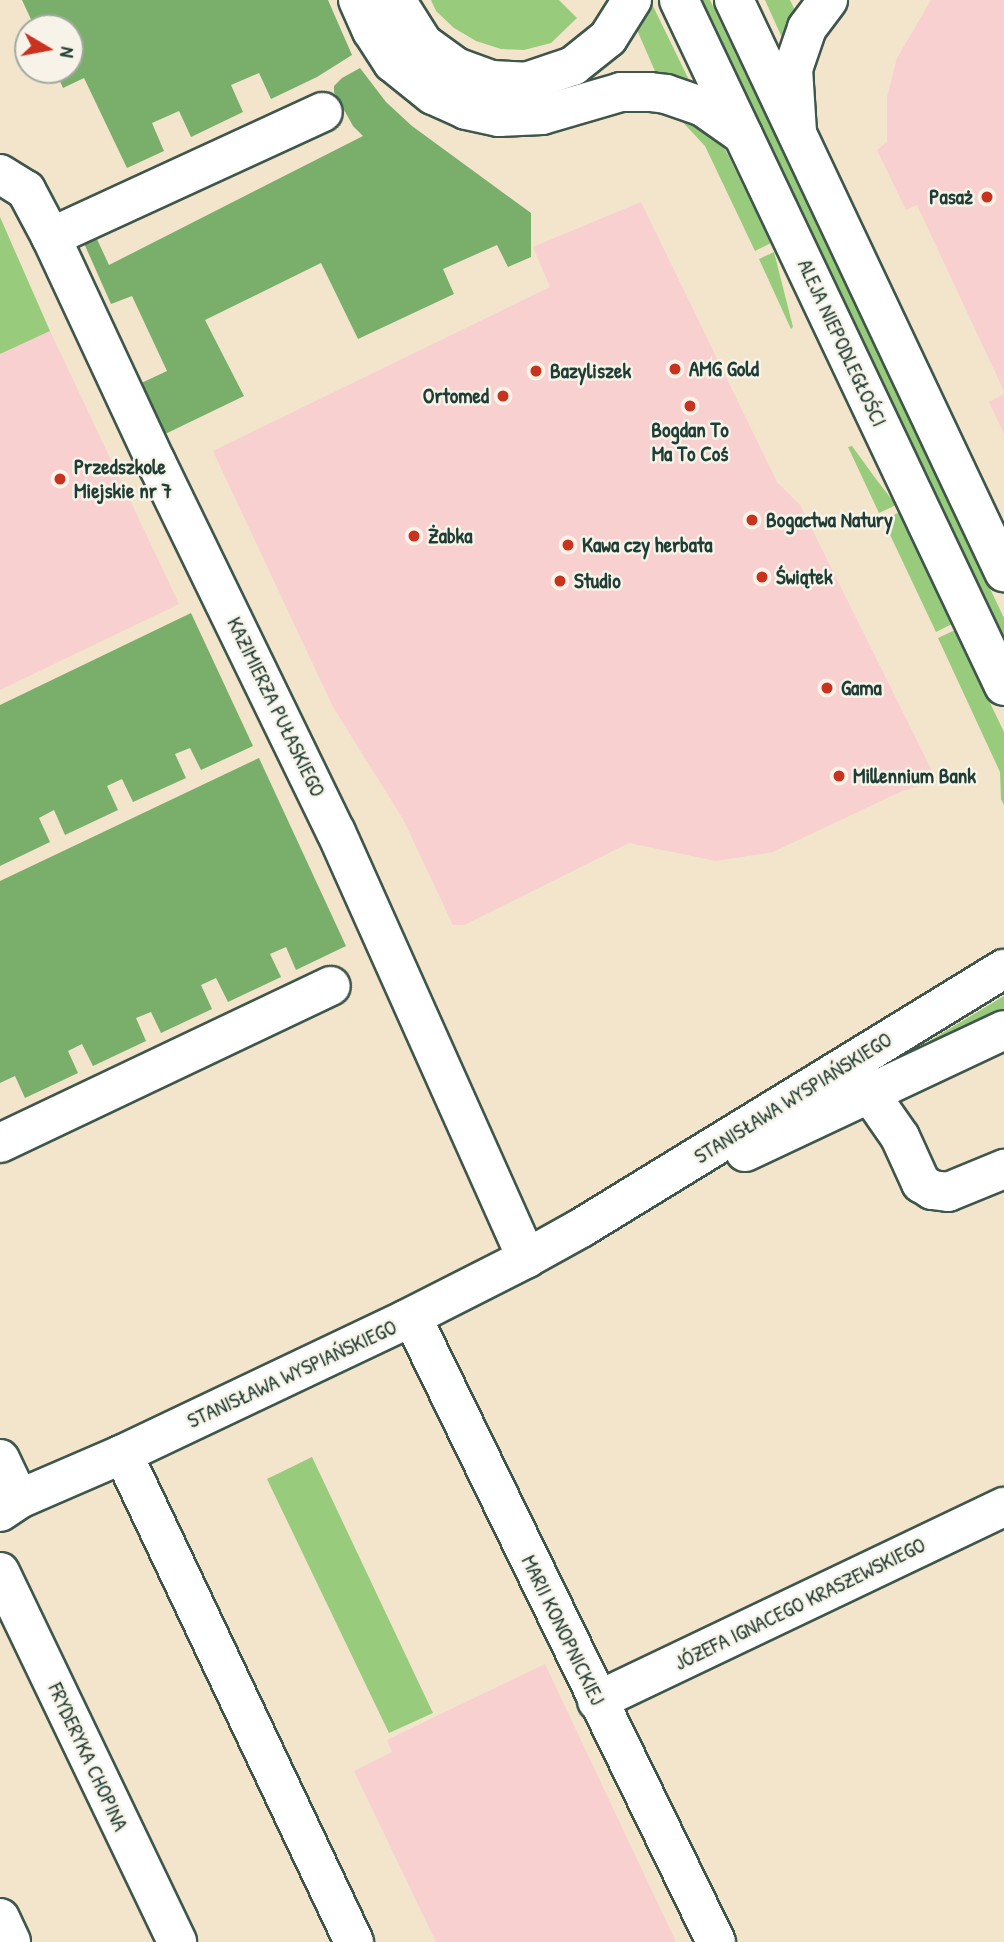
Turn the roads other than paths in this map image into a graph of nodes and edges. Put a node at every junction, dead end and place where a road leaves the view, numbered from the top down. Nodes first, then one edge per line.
1 (358, 0) edge
2 (396, 0) edge
3 (632, 0) edge
4 (679, 0) edge
5 (734, 0) edge
6 (828, 0) edge
7 (323, 113) dead end
8 (797, 132) junction
9 (743, 135) junction
10 (0, 174) edge
11 (51, 237) junction
12 (1004, 572) edge
13 (1004, 686) edge
14 (1004, 970) edge
15 (331, 986) dead end
16 (1004, 1030) edge
17 (870, 1094) junction
18 (0, 1143) edge
19 (1004, 1169) edge
20 (581, 1228) junction
21 (527, 1258) junction
22 (412, 1317) junction
23 (123, 1454) junction
24 (0, 1459) edge
25 (10, 1506) edge
26 (1004, 1507) edge
27 (0, 1572) edge
28 (597, 1702) junction
29 (0, 1918) edge
30 (11, 1942) edge
31 (177, 1942) edge
32 (354, 1942) edge
33 (716, 1942) edge

1 - 9 street
2 - 3 street
4 - 9 street, ALEJA NIEPODLEGŁOŚCI
5 - 8 street
6 - 8 street
7 - 11 street
8 - 12 street
9 - 13 street, ALEJA NIEPODLEGŁOŚCI
10 - 11 street, KAZIMIERZA PUŁASKIEGO
11 - 21 street, KAZIMIERZA PUŁASKIEGO
14 - 20 street, STANISŁAWA WYSPIAŃSKIEGO
15 - 18 street
16 - 17 street, STANISŁAWA WYSPIAŃSKIEGO
17 - 19 street
17 - 20 street, STANISŁAWA WYSPIAŃSKIEGO
20 - 21 street, STANISŁAWA WYSPIAŃSKIEGO
21 - 22 street, STANISŁAWA WYSPIAŃSKIEGO
22 - 23 street, STANISŁAWA WYSPIAŃSKIEGO
22 - 28 street, MARII KONOPNICKIEJ
23 - 25 street, STANISŁAWA WYSPIAŃSKIEGO
23 - 32 street
24 - 25 street
26 - 28 street, JÓZEFA IGNACEGO KRASZEWSKIEGO
27 - 31 street, FRYDERYKA CHOPINA
28 - 33 street, MARII KONOPNICKIEJ
29 - 30 street

